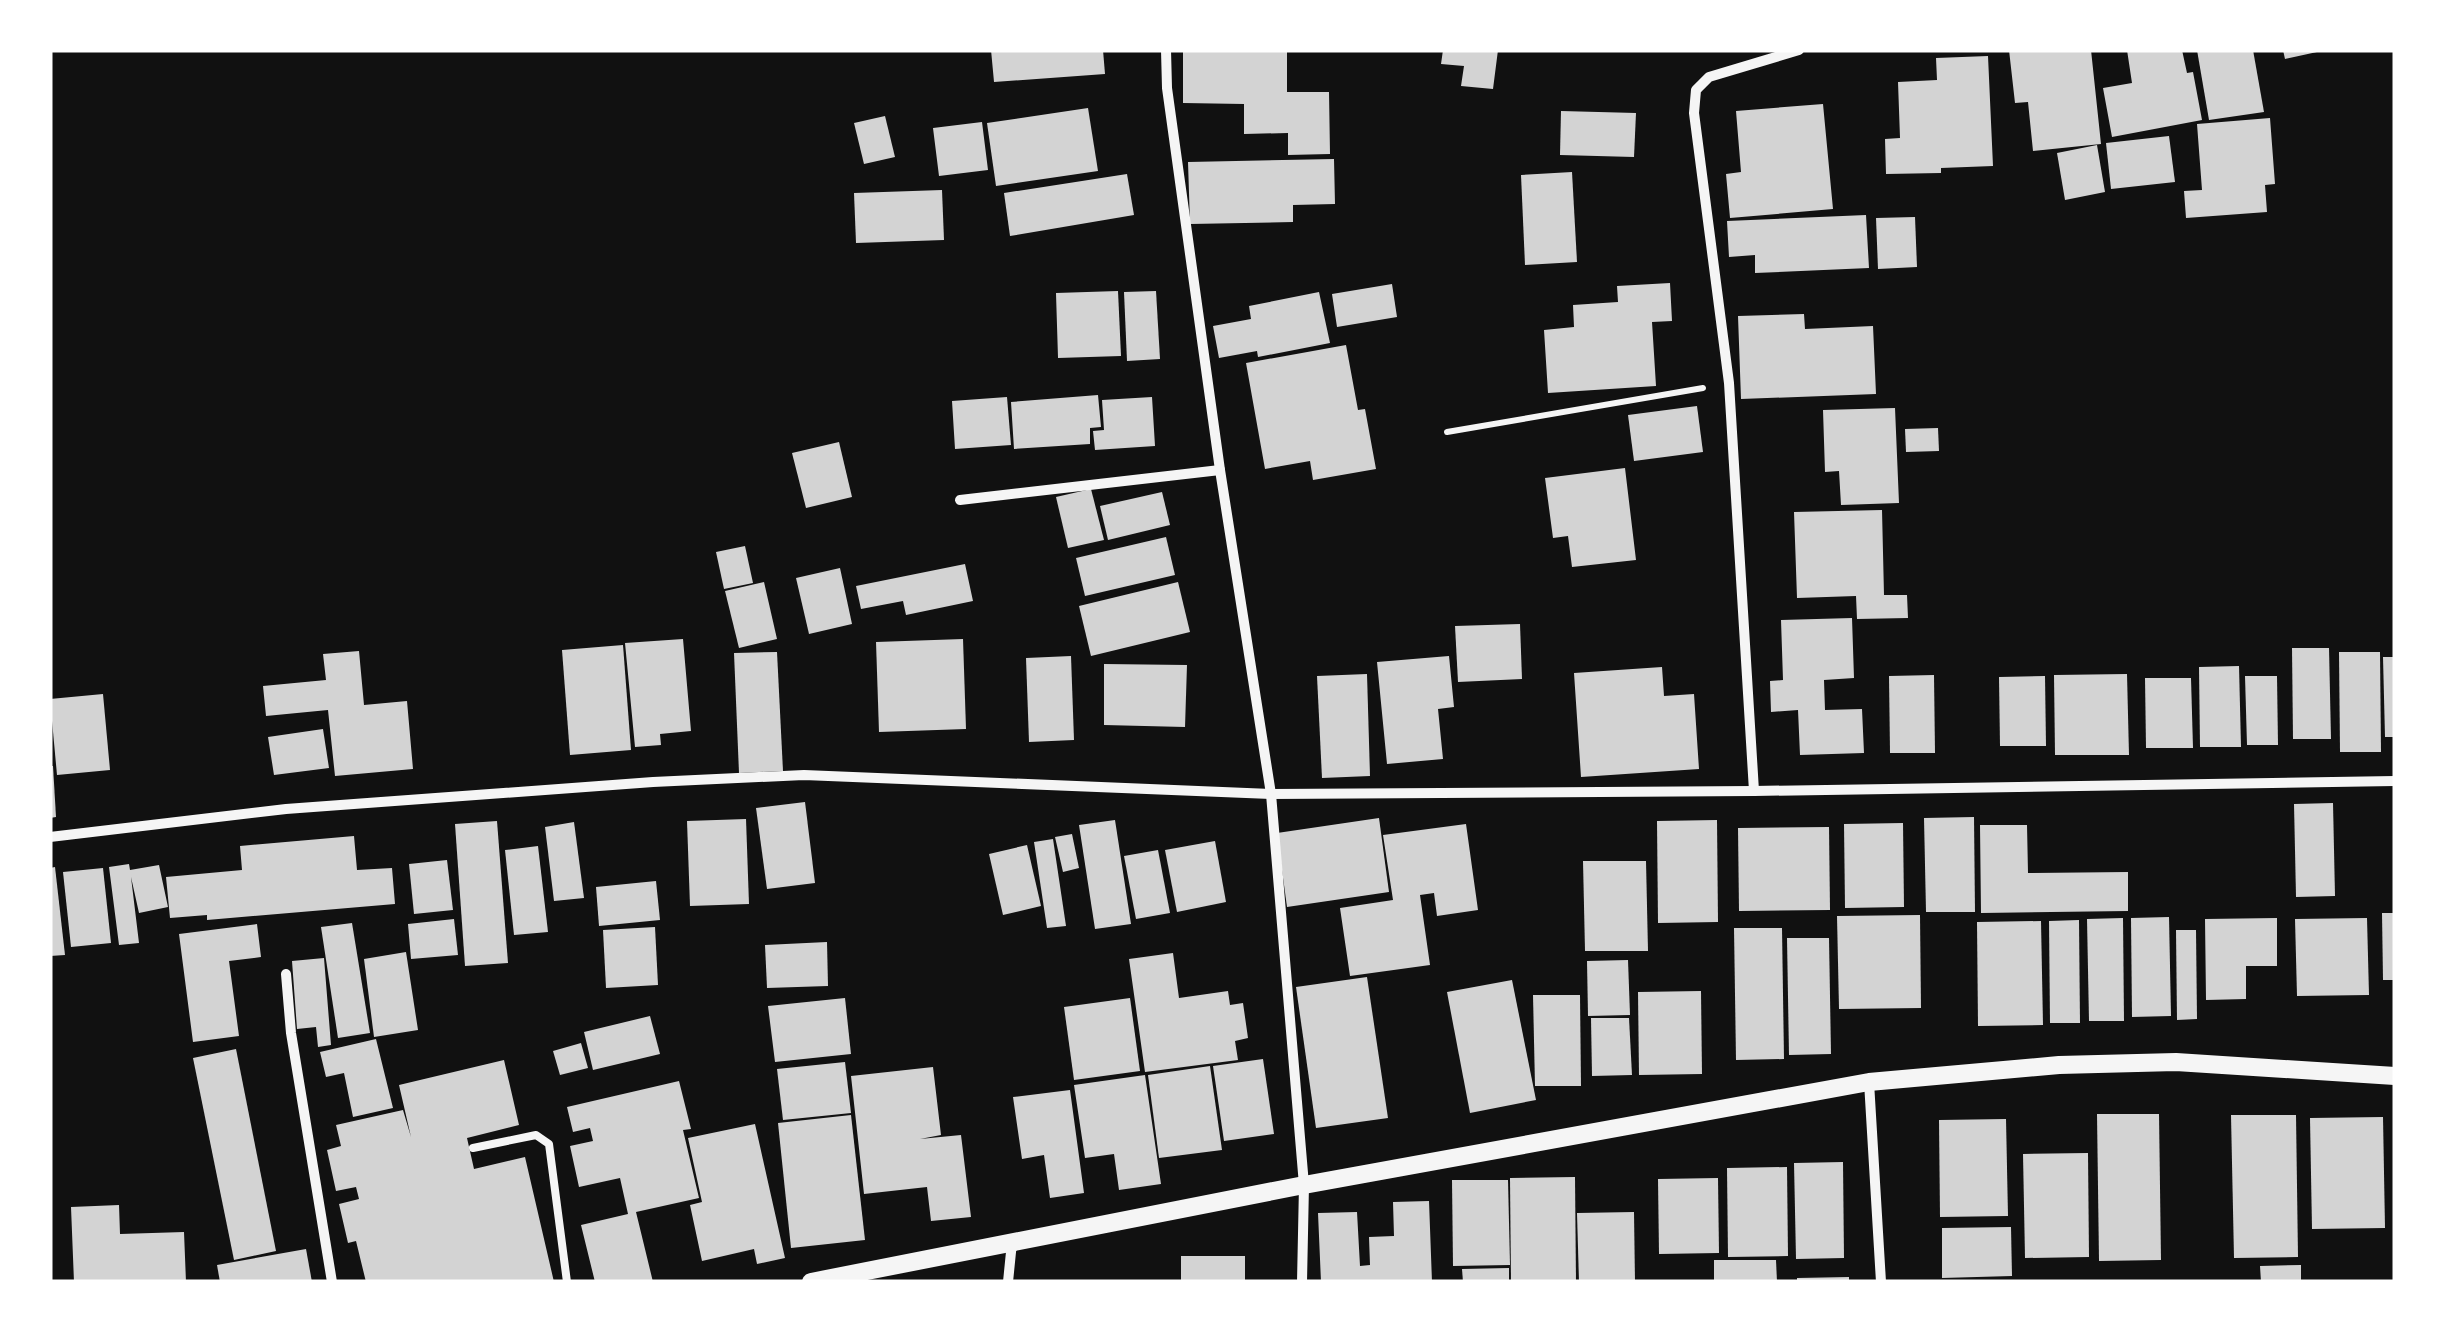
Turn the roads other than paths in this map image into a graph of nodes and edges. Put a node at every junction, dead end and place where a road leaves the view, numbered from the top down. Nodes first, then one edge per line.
1 (1166, 50) edge
2 (1798, 50) edge
3 (1220, 470) junction
4 (960, 500) dead end
5 (2395, 781) edge
6 (1754, 791) junction
7 (1271, 794) junction
8 (50, 837) edge
9 (286, 974) dead end
10 (2395, 1076) edge
11 (1870, 1082) junction
12 (474, 1148) dead end
13 (1304, 1184) junction
14 (1012, 1242) junction
15 (332, 1282) edge
16 (566, 1282) edge
17 (811, 1282) edge
18 (1008, 1282) edge
19 (1302, 1282) edge
20 (1881, 1282) edge

1 - 3 street
2 - 6 street
3 - 4 street
3 - 7 street
5 - 6 street
6 - 7 street
7 - 8 street
7 - 13 street
9 - 15 street
10 - 11 street
11 - 13 street
11 - 20 street
12 - 16 lane
13 - 14 street
13 - 19 street
14 - 17 street
14 - 18 street

